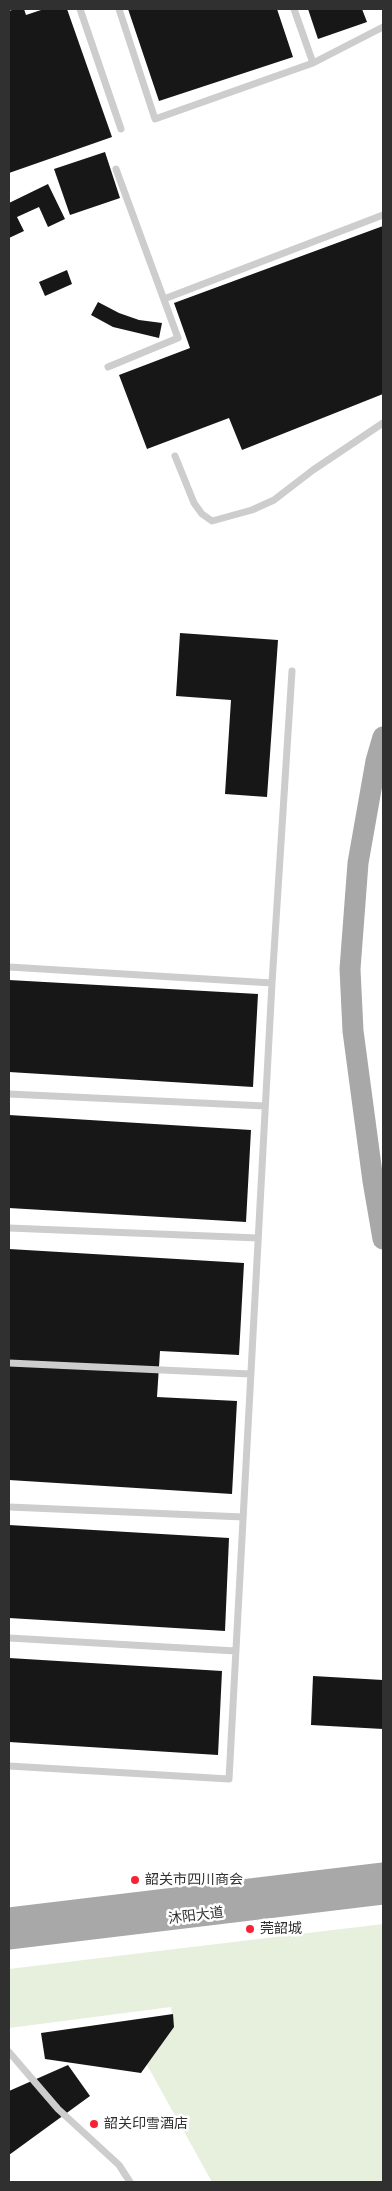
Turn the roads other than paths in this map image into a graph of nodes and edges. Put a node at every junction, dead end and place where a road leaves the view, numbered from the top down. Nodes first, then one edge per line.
1 (80, 9) edge
2 (118, 9) edge
3 (294, 9) edge
4 (383, 28) edge
5 (313, 63) junction
6 (121, 129) dead end
7 (116, 169) dead end
8 (383, 215) edge
9 (164, 299) junction
10 (108, 367) dead end
11 (383, 423) edge
12 (175, 456) dead end
13 (292, 671) dead end
14 (383, 737) edge
15 (9, 967) edge
16 (272, 982) junction
17 (9, 1094) edge
18 (265, 1106) junction
19 (9, 1228) edge
20 (258, 1238) junction
21 (383, 1239) edge
22 (9, 1363) edge
23 (250, 1374) junction
24 (9, 1507) edge
25 (243, 1517) junction
26 (9, 1638) edge
27 (236, 1651) junction
28 (9, 1766) edge
29 (382, 1878) edge
30 (9, 1918) edge
31 (9, 1939) edge
32 (9, 2052) edge
33 (130, 2182) edge

1 - 6 lane
2 - 5 lane
3 - 5 lane
4 - 5 lane
7 - 9 lane
8 - 9 lane
9 - 10 lane
11 - 12 lane
13 - 16 lane
14 - 21 main road
15 - 16 lane
16 - 18 lane
17 - 18 lane
18 - 20 lane
19 - 20 lane
20 - 23 lane
22 - 23 lane
23 - 25 lane
24 - 25 lane
25 - 27 lane
26 - 27 lane
27 - 28 lane
29 - 30 main road, 沐阳大道
29 - 31 main road, 沐阳大道
32 - 33 lane

